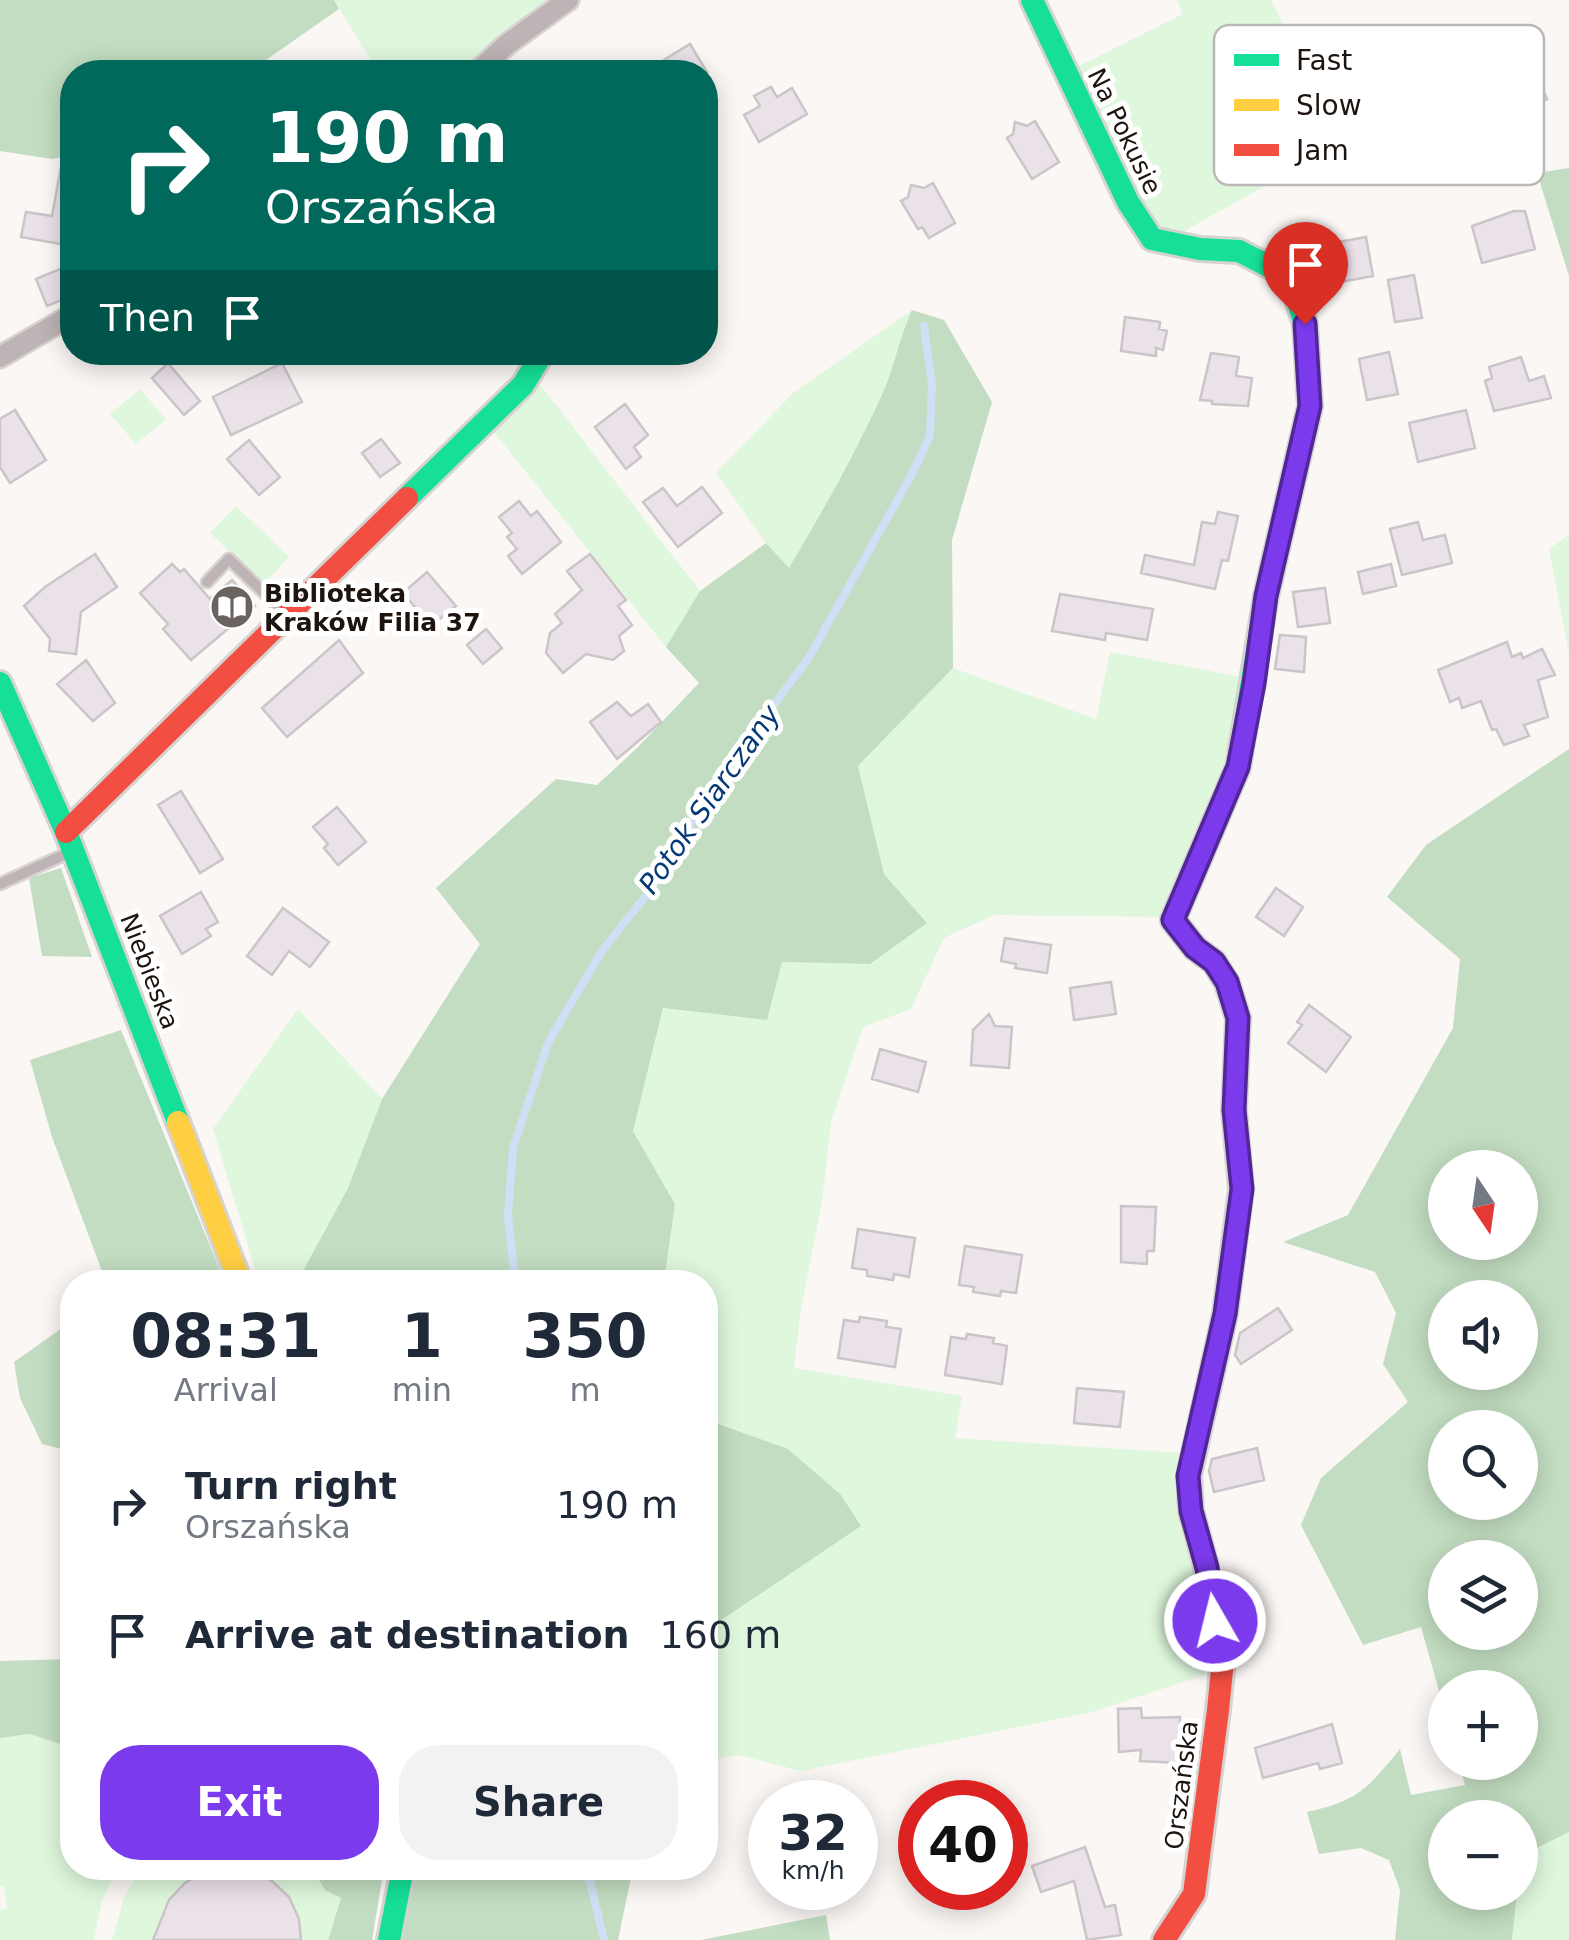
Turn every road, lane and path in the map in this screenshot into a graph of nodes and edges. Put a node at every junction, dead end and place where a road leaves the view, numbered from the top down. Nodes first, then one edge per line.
1 (568, 0) edge
2 (1032, 0) edge
3 (490, 60) edge
4 (1200, 249) joint
5 (60, 322) edge
6 (0, 357) edge
7 (535, 365) edge
8 (207, 582) dead end
9 (288, 616) junction
10 (0, 683) edge
11 (70, 841) junction
12 (0, 884) edge
13 (235, 1270) edge
14 (401, 1880) edge
15 (389, 1940) edge
16 (1164, 1940) edge

1 - 3 street
2 - 4 street, Na Pokusie
4 - 16 street, Orszańska
5 - 6 street
7 - 9 street
8 - 9 lane
9 - 11 street
10 - 11 street, Niebieska
11 - 12 lane
11 - 13 street, Niebieska
14 - 15 street

